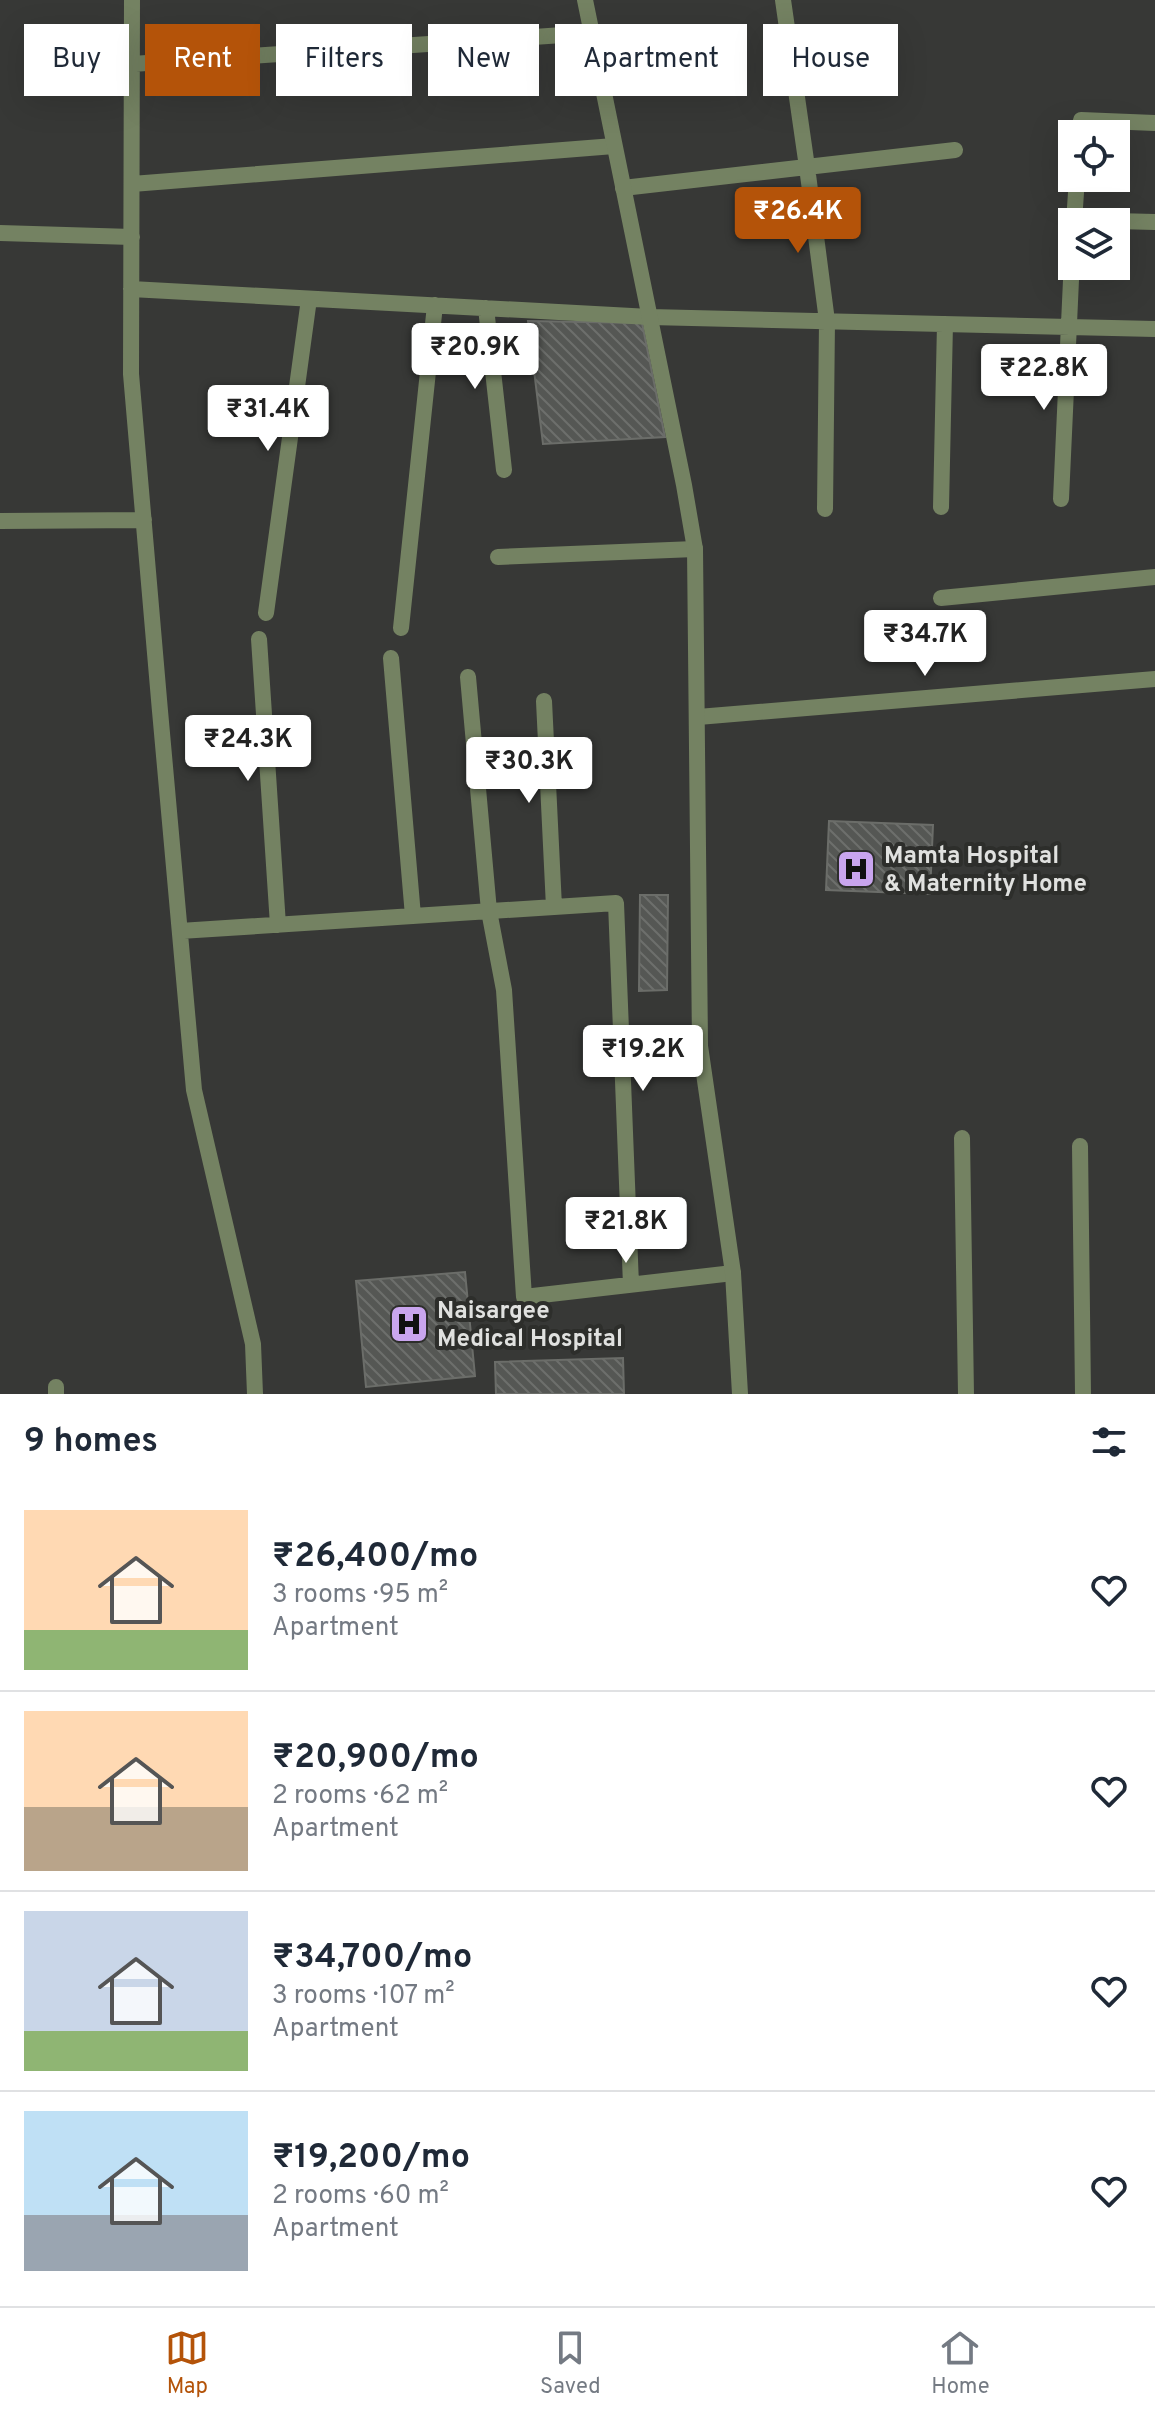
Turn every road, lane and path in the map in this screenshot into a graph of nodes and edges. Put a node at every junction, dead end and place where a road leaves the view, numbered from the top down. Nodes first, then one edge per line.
1 (132, 0) edge
2 (585, 0) edge
3 (783, 0) edge
4 (590, 24) edge
5 (555, 35) edge
6 (132, 64) junction
7 (604, 96) edge
8 (1130, 122) edge
9 (1155, 123) edge
10 (614, 146) junction
11 (955, 150) dead end
12 (807, 167) junction
13 (132, 184) junction
14 (623, 188) junction
15 (1130, 222) edge
16 (1155, 222) edge
17 (0, 233) edge
18 (132, 237) junction
19 (1070, 280) edge
20 (131, 289) junction
21 (309, 299) junction
22 (435, 305) junction
23 (486, 308) junction
24 (650, 317) junction
25 (827, 321) junction
26 (945, 324) junction
27 (1067, 327) junction
28 (1155, 329) edge
29 (504, 470) dead end
30 (1061, 499) dead end
31 (941, 507) dead end
32 (825, 509) dead end
33 (144, 520) junction
34 (0, 521) edge
35 (695, 549) junction
36 (498, 557) dead end
37 (1155, 577) edge
38 (941, 598) dead end
39 (266, 613) dead end
40 (401, 628) dead end
41 (259, 639) dead end
42 (391, 658) dead end
43 (468, 677) dead end
44 (1155, 679) edge
45 (544, 701) dead end
46 (698, 717) junction
47 (554, 907) junction
48 (489, 911) junction
49 (413, 916) junction
50 (278, 925) junction
51 (180, 931) junction
52 (962, 1138) dead end
53 (1080, 1146) dead end
54 (733, 1273) junction
55 (631, 1285) junction
56 (255, 1394) edge
57 (740, 1394) edge
58 (966, 1394) edge
59 (1083, 1394) edge

1 - 6 street
2 - 4 street
3 - 12 street
5 - 6 street
6 - 13 street
7 - 10 street
8 - 9 street
10 - 13 street
10 - 14 street
11 - 12 street
12 - 14 street
12 - 25 street
13 - 18 street
14 - 24 street
15 - 16 street
17 - 18 street
18 - 20 street
19 - 27 street
20 - 21 street
20 - 33 street
21 - 22 street
21 - 39 street
22 - 23 street
22 - 40 street
23 - 24 street
23 - 29 street
24 - 25 street
24 - 35 street
25 - 26 street
25 - 32 street
26 - 27 street
26 - 31 street
27 - 28 street
27 - 30 street
33 - 34 street
33 - 51 street
35 - 36 street
35 - 46 street
37 - 38 street
41 - 50 street
42 - 49 street
43 - 48 street
44 - 46 street
45 - 47 street
46 - 54 street
47 - 48 street
47 - 55 street
48 - 49 street
48 - 55 street
49 - 50 street
50 - 51 street
51 - 56 street
52 - 58 street
53 - 59 street
54 - 55 street
54 - 57 street

